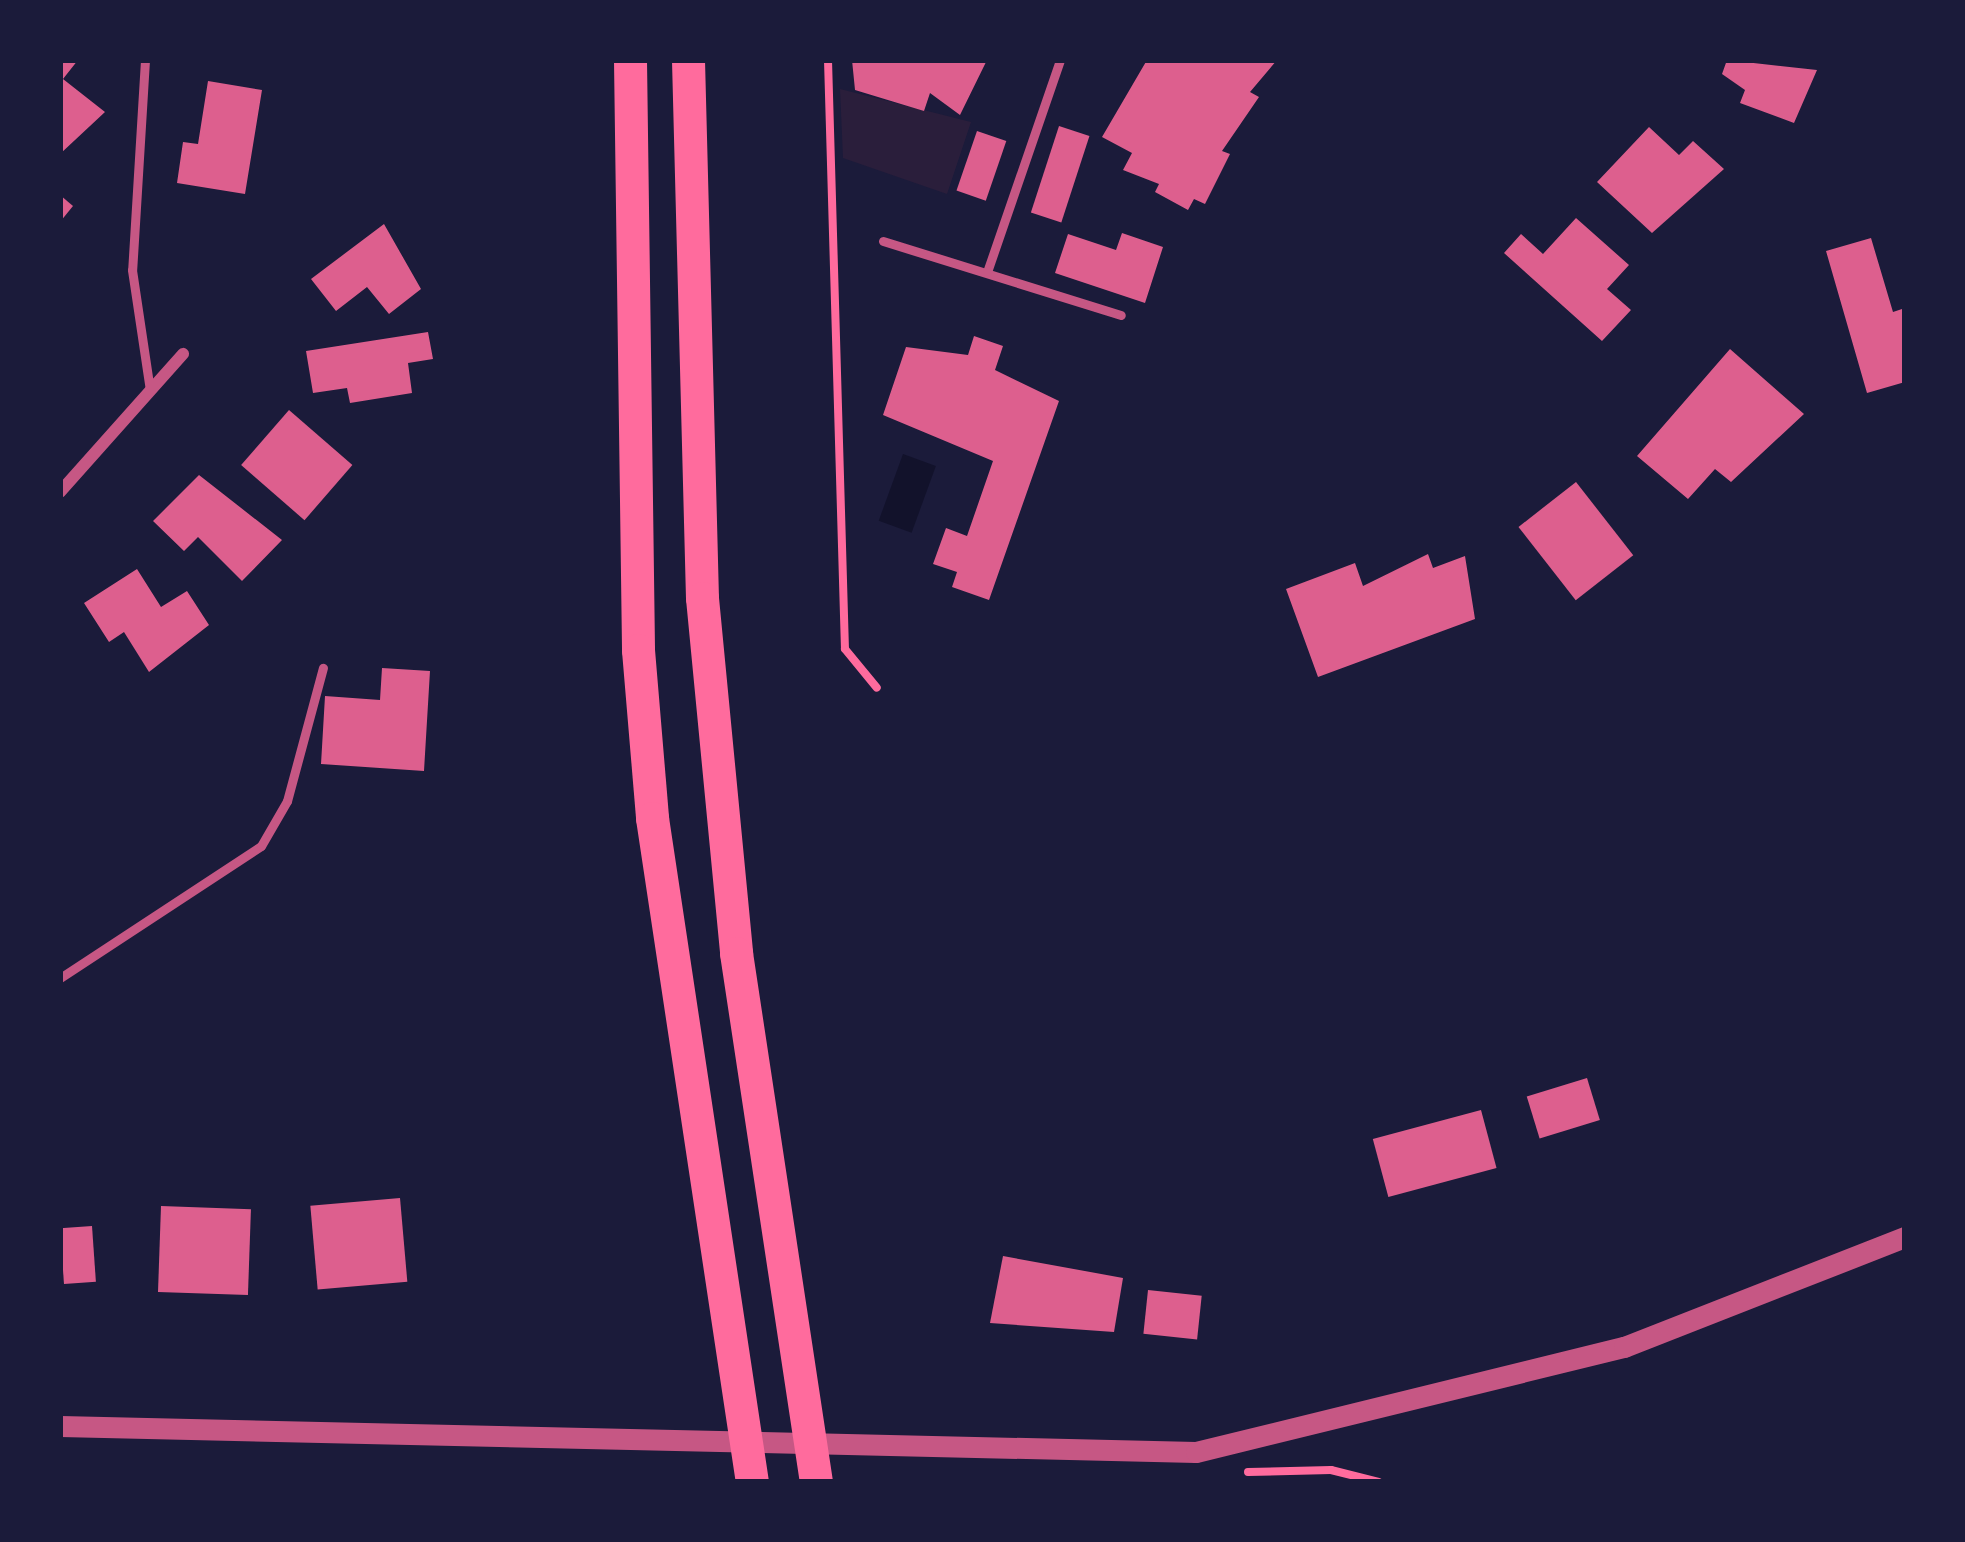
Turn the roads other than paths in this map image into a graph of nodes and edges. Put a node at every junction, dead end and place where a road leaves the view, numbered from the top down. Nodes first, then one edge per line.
1 (146, 60) edge
2 (630, 60) edge
3 (688, 60) edge
4 (1060, 60) edge
5 (883, 241) dead end
6 (987, 272) junction
7 (1121, 315) dead end
8 (182, 354) dead end
9 (150, 391) junction
10 (60, 492) edge
11 (323, 668) dead end
12 (60, 978) edge
13 (1905, 1237) edge
14 (60, 1426) edge
15 (752, 1482) edge
16 (816, 1482) edge

1 - 9 lane
2 - 15 highway
3 - 16 highway
4 - 6 lane
5 - 6 lane
6 - 7 lane
8 - 9 street
9 - 10 street
11 - 12 lane
13 - 14 street

